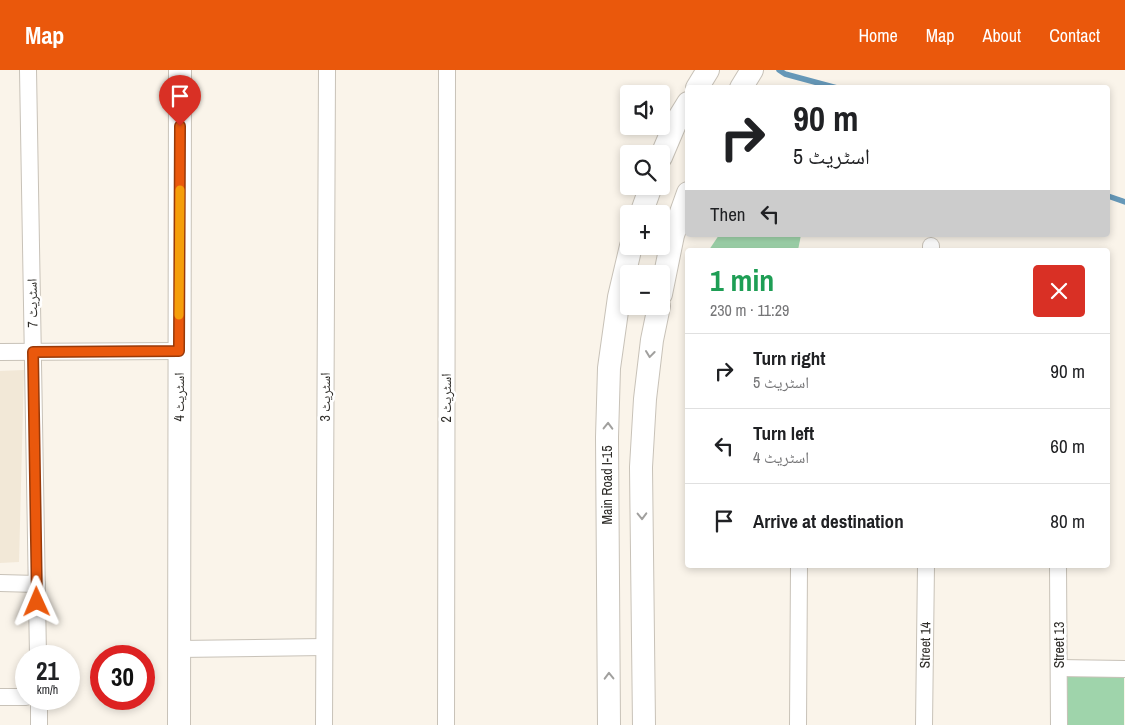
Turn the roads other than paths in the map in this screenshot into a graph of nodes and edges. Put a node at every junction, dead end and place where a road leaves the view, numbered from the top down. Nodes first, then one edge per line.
1 (28, 70) edge
2 (180, 70) edge
3 (327, 70) edge
4 (447, 70) edge
5 (708, 70) edge
6 (752, 70) edge
7 (699, 85) edge
8 (743, 85) edge
9 (685, 109) edge
10 (666, 145) edge
11 (685, 201) edge
12 (629, 255) edge
13 (667, 265) edge
14 (657, 315) edge
15 (179, 351) junction
16 (0, 352) edge
17 (33, 352) junction
18 (799, 568) edge
19 (926, 568) edge
20 (1058, 568) edge
21 (0, 584) edge
22 (37, 584) junction
23 (38, 645) edge
24 (324, 647) junction
25 (179, 650) junction
26 (1059, 668) junction
27 (1125, 669) edge
28 (0, 697) edge
29 (15, 697) edge
30 (39, 710) edge
31 (39, 725) edge
32 (179, 725) edge
33 (324, 725) edge
34 (446, 725) edge
35 (609, 725) edge
36 (644, 725) edge
37 (798, 725) edge
38 (924, 725) edge
39 (1059, 725) edge

1 - 17 street, اسٹریٹ 7
2 - 15 main road, اسٹریٹ 4
3 - 24 street, اسٹریٹ 3
4 - 34 street, اسٹریٹ 2
5 - 7 main road
6 - 8 main road
9 - 10 main road
11 - 13 main road
35 -> 12 main road, Main Road I-15
14 -> 36 main road
15 - 17 street
15 - 25 main road, اسٹریٹ 4
16 - 17 street
17 - 22 street, اسٹریٹ 7
18 - 37 street
19 - 38 street, Street 14
20 - 26 street, Street 13
21 - 22 street
22 - 23 street, اسٹریٹ 7
24 - 25 street
24 - 33 street, اسٹریٹ 3
25 - 32 main road, اسٹریٹ 4
26 - 27 street
26 - 39 street, Street 13
28 - 29 street
30 - 31 street

